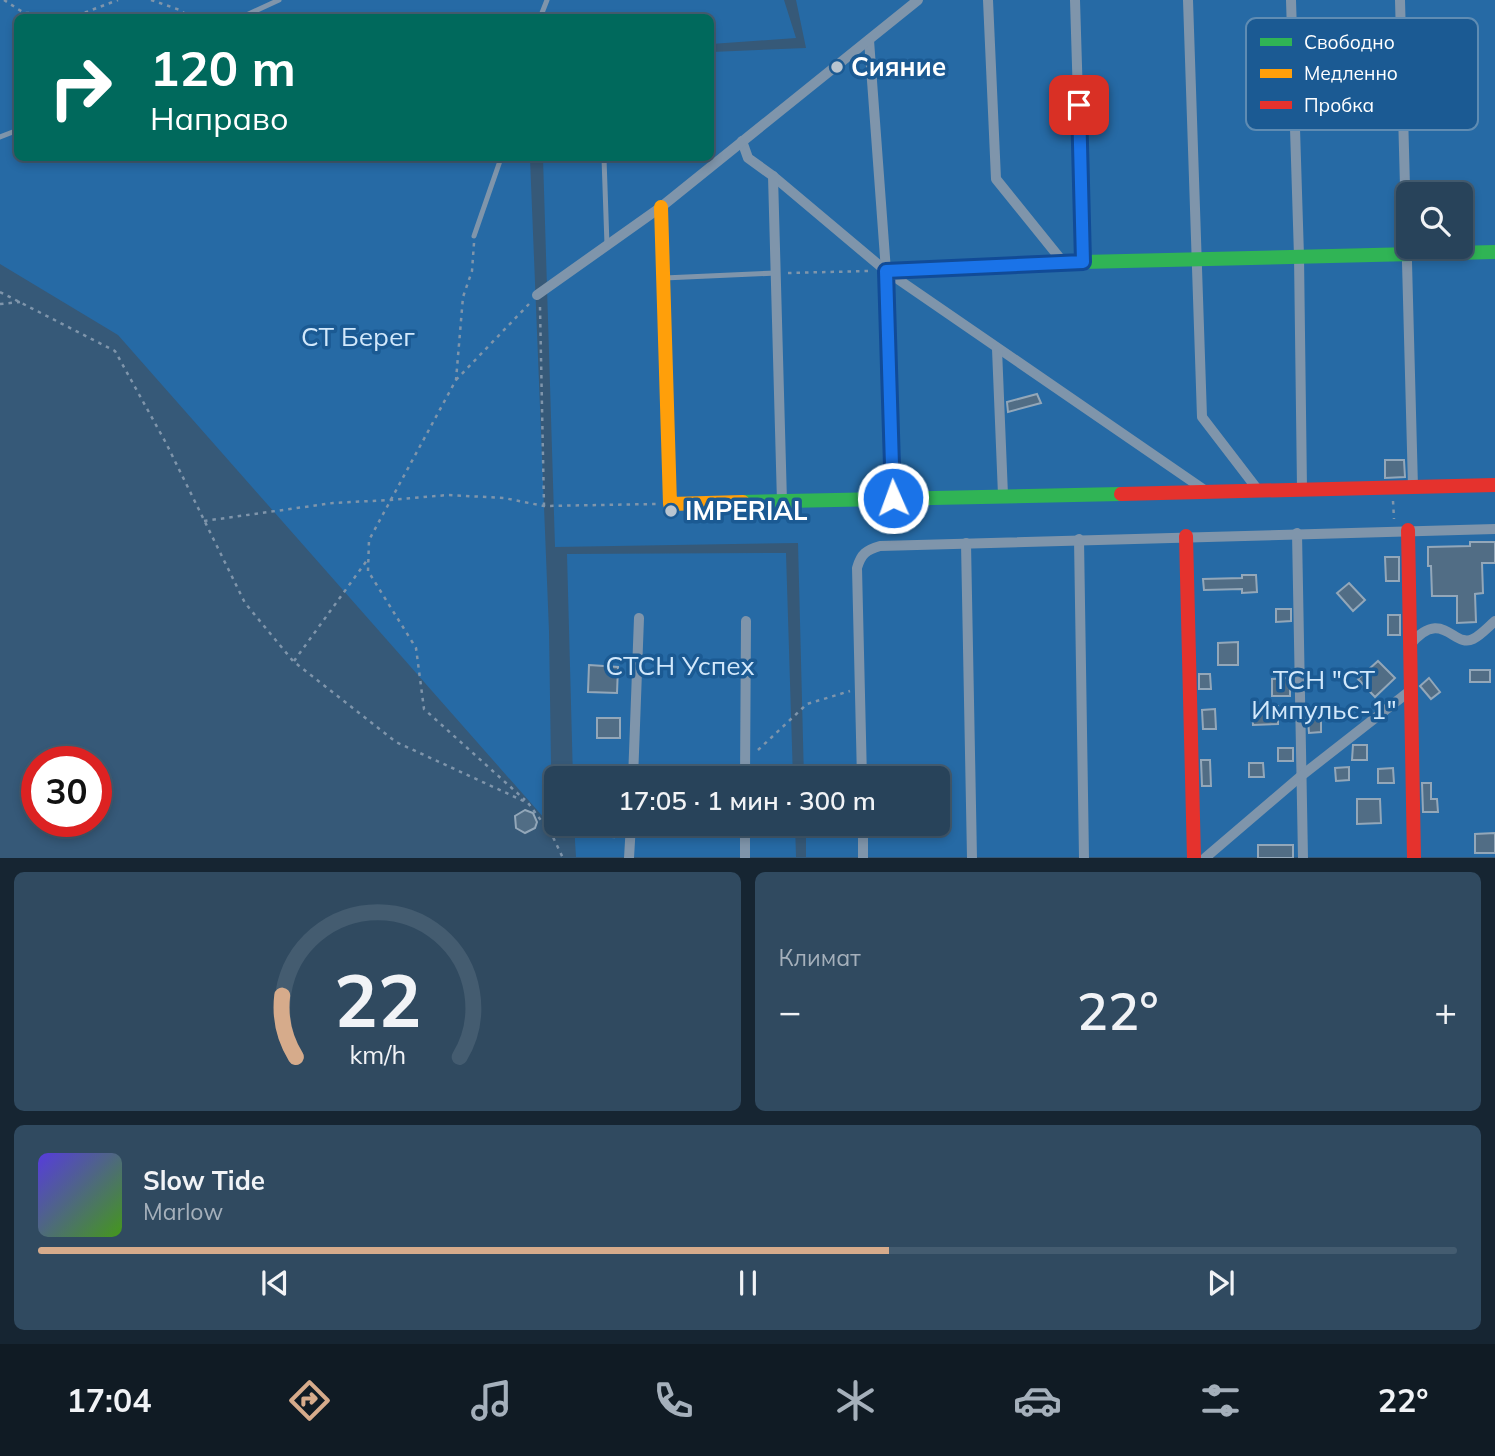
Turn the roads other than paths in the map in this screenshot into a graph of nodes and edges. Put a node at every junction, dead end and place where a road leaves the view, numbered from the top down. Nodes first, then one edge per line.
1 (279, 0) edge
2 (918, 0) edge
3 (988, 0) edge
4 (1076, 0) edge
5 (1188, 0) edge
6 (1291, 0) edge
7 (1399, 0) edge
8 (249, 14) edge
9 (1292, 18) edge
10 (1399, 18) edge
11 (869, 40) junction
12 (1295, 130) edge
13 (1403, 130) edge
14 (742, 141) junction
15 (499, 161) edge
16 (604, 161) edge
17 (773, 176) junction
18 (1404, 182) edge
19 (661, 206) junction
20 (474, 236) road end
21 (607, 247) junction
22 (1473, 252) edge
23 (1495, 252) edge
24 (1396, 254) edge
25 (1299, 256) junction
26 (1198, 259) junction
27 (1406, 259) edge
28 (1063, 262) junction
29 (1083, 262) junction
30 (886, 271) junction
31 (776, 273) junction
32 (663, 278) junction
33 (537, 295) road end
34 (998, 349) junction
35 (1495, 485) edge
36 (1413, 487) junction
37 (1302, 489) junction
38 (1258, 490) junction
39 (1206, 491) junction
40 (1003, 495) junction
41 (893, 498) junction
42 (782, 502) junction
43 (1495, 529) edge
44 (1401, 530) junction
45 (1297, 533) junction
46 (1186, 536) junction
47 (1079, 539) junction
48 (966, 543) junction
49 (639, 618) dead end
50 (746, 621) dead end
51 (1495, 621) edge
52 (1410, 645) junction
53 (1411, 690) junction
54 (633, 766) edge
55 (745, 766) edge
56 (862, 766) edge
57 (1301, 776) junction
58 (630, 836) edge
59 (745, 836) edge
60 (863, 836) edge
61 (629, 858) edge
62 (745, 858) edge
63 (863, 858) edge
64 (972, 858) edge
65 (1084, 858) edge
66 (1194, 858) edge
67 (1205, 858) edge
68 (1303, 858) edge
69 (1414, 858) edge

1 - 8 lane
2 - 11 street
3 - 28 street
4 - 29 street
5 - 26 street
6 - 9 street
7 - 10 street
11 - 14 street
11 - 30 street
12 - 25 street
13 - 18 street
14 - 17 street
14 - 19 street
15 - 20 lane
16 - 21 lane
17 - 30 street
17 - 31 street
19 - 21 street
19 - 32 street
21 - 33 street
22 - 23 street
24 - 25 street
25 - 26 street
25 - 37 street
26 - 29 street
26 - 38 street
27 - 36 street
28 - 29 street
28 - 30 street
30 - 34 street
30 - 41 street
31 - 32 lane
31 - 42 street
32 - 42 street
34 - 39 street
34 - 40 street
35 - 36 street
36 - 37 street
37 - 38 street
38 - 39 street
39 - 40 street
40 - 41 street
41 - 42 street
43 - 44 street
44 - 45 street
44 - 52 street
45 - 46 street
45 - 57 street
46 - 47 street
46 - 66 street
47 - 48 street
47 - 65 street
48 - 56 street
48 - 64 street
49 - 54 street
50 - 55 street
51 - 52 street
52 - 53 street
53 - 57 street
53 - 69 street
57 - 67 street
57 - 68 street
58 - 61 street
59 - 62 street
60 - 63 street

